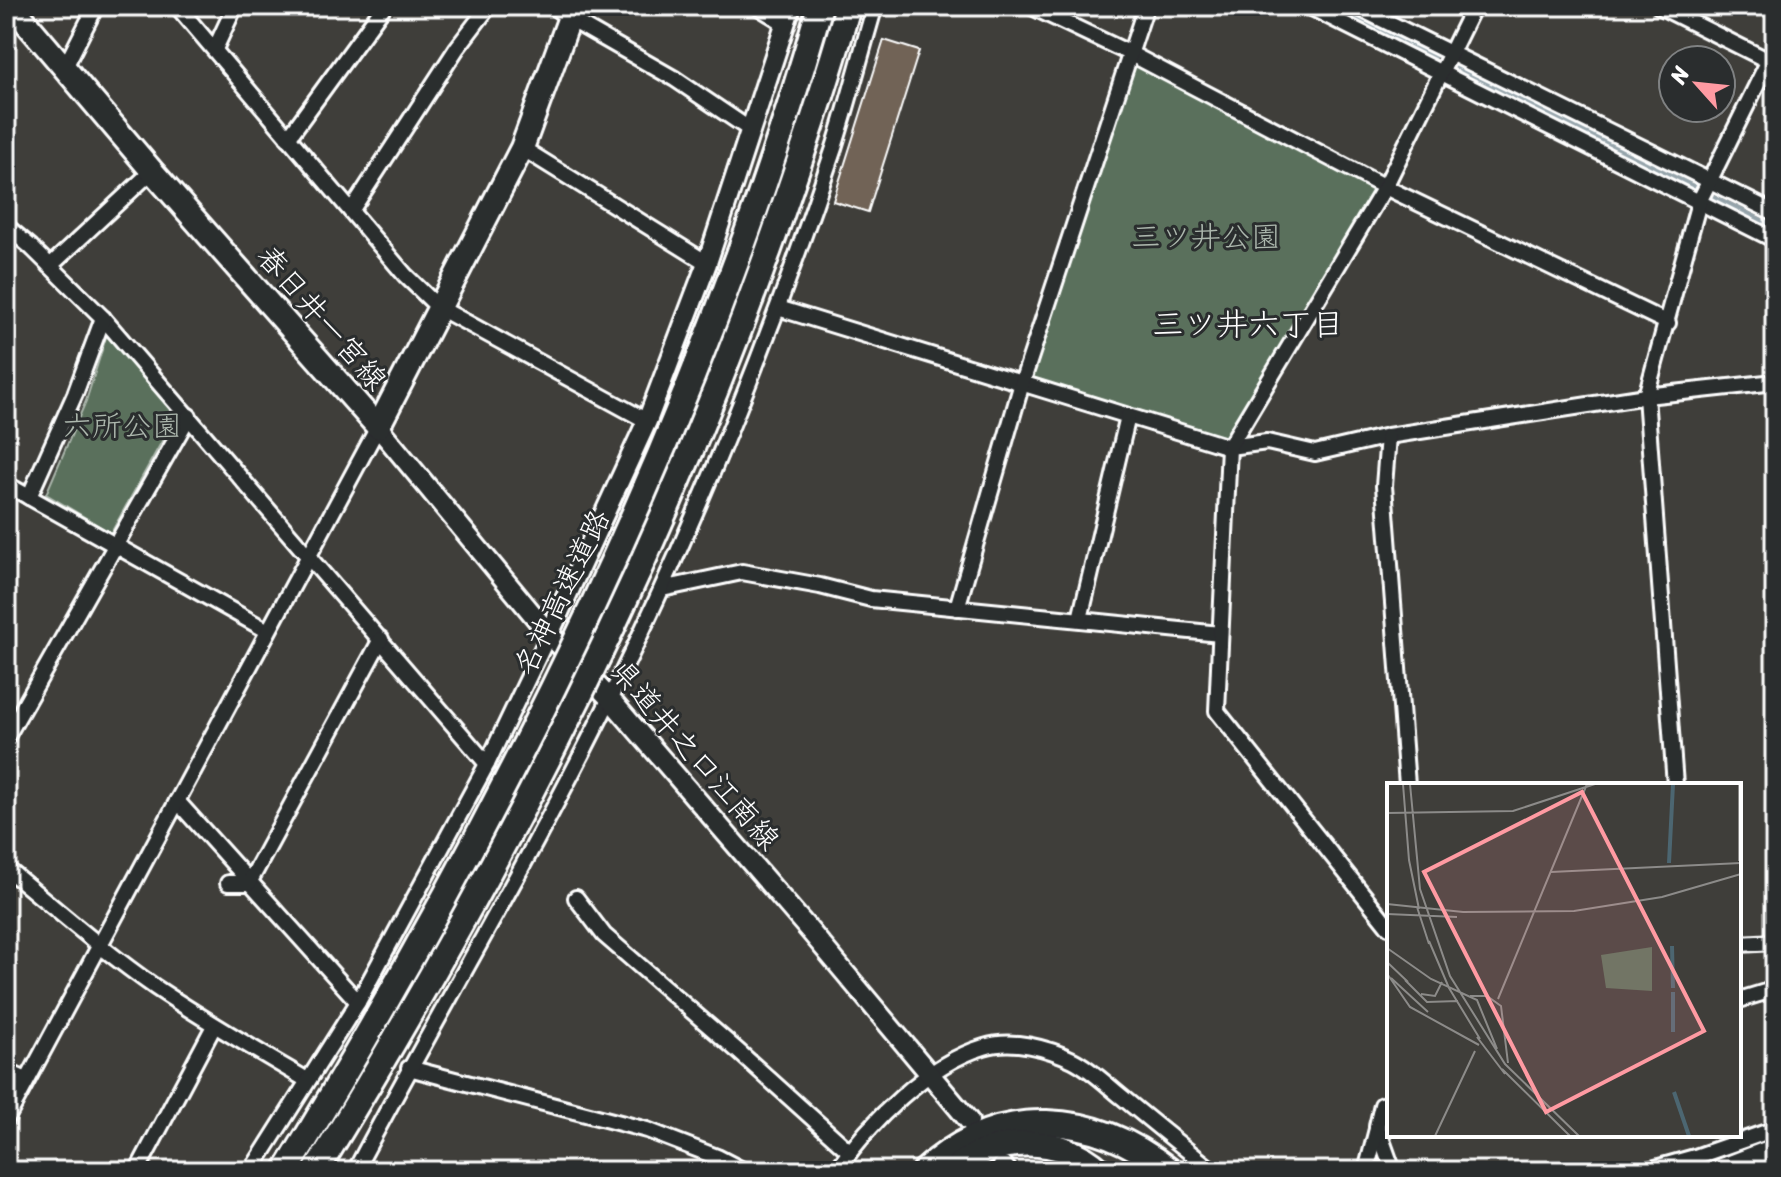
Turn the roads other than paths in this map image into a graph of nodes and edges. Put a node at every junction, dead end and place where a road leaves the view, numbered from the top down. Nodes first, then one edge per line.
1 (12, 6) edge
2 (96, 6) edge
3 (177, 6) edge
4 (235, 6) edge
5 (384, 6) edge
6 (489, 6) edge
7 (757, 6) edge
8 (820, 6) edge
9 (848, 6) edge
10 (875, 6) edge
11 (1030, 6) edge
12 (1146, 6) edge
13 (1308, 6) edge
14 (1355, 6) edge
15 (1474, 6) edge
16 (1659, 6) edge
17 (566, 10) edge
18 (788, 15) edge
19 (215, 49) junction
20 (1131, 54) junction
21 (1450, 54) junction
22 (1773, 58) edge
23 (65, 67) junction
24 (1441, 73) junction
25 (752, 131) junction
26 (288, 138) junction
27 (522, 148) junction
28 (152, 171) junction
29 (1708, 181) junction
30 (1385, 187) junction
31 (1699, 202) junction
32 (351, 211) junction
33 (1775, 213) edge
34 (6, 226) edge
35 (1775, 240) edge
36 (707, 263) junction
37 (50, 266) junction
38 (438, 307) junction
39 (778, 308) junction
40 (103, 318) junction
41 (1668, 323) junction
42 (1775, 382) edge
43 (1022, 383) junction
44 (1646, 396) junction
45 (189, 416) junction
46 (1128, 416) junction
47 (647, 421) junction
48 (378, 427) junction
49 (1388, 436) junction
50 (1229, 447) junction
51 (6, 484) edge
52 (29, 497) junction
53 (115, 545) junction
54 (309, 558) junction
55 (662, 589) junction
56 (957, 608) junction
57 (1080, 619) junction
58 (268, 631) junction
59 (549, 634) junction
60 (1220, 634) junction
61 (381, 639) junction
62 (610, 699) junction
63 (6, 738) edge
64 (487, 764) junction
65 (1407, 783) edge
66 (1675, 783) edge
67 (177, 801) junction
68 (6, 868) edge
69 (228, 883) dead end
70 (249, 883) junction
71 (576, 898) dead end
72 (1387, 924) edge
73 (1775, 942) edge
74 (1741, 944) edge
75 (99, 945) junction
76 (1775, 989) edge
77 (1741, 999) edge
78 (358, 1002) junction
79 (214, 1026) junction
80 (409, 1068) junction
81 (6, 1071) edge
82 (931, 1074) junction
83 (26, 1080) junction
84 (307, 1080) junction
85 (370, 1084) junction
86 (1387, 1104) edge
87 (6, 1120) edge
88 (969, 1121) dead end
89 (1377, 1126) junction
90 (1775, 1129) edge
91 (1373, 1151) junction
92 (1775, 1151) edge
93 (850, 1152) junction
94 (1775, 1168) edge
95 (137, 1171) edge
96 (251, 1171) edge
97 (286, 1171) edge
98 (316, 1171) edge
99 (329, 1171) edge
100 (355, 1171) edge
101 (744, 1171) edge
102 (836, 1171) edge
103 (925, 1171) edge
104 (952, 1171) edge
105 (1100, 1171) edge
106 (1170, 1171) edge
107 (1213, 1171) edge
108 (1366, 1171) edge
109 (1376, 1171) edge
110 (1393, 1171) edge
111 (1645, 1171) edge
112 (1723, 1171) edge
113 (1767, 1171) edge

1 - 23 main road, 春日井一宮線
2 - 23 street
3 - 19 street
4 - 19 street
5 - 26 street
6 - 32 street
7 - 18 street
8 - 97 highway, 名神高速道路, bridge
9 - 85 highway, 名神高速道路, bridge
10 - 39 street
11 - 20 street
12 - 20 street
13 - 24 street
14 - 21 street
15 - 21 street
16 - 22 street
17 - 25 street
17 - 27 main road, 春日井一宮線
18 - 25 main road
19 - 26 street
20 - 30 street
20 - 43 street
21 - 24 street
21 - 29 street
22 - 29 street
23 - 28 main road, 春日井一宮線
24 - 30 street
24 - 31 street
25 - 36 main road
26 - 32 street
27 - 36 street
27 - 38 main road, 春日井一宮線
28 - 37 street
28 - 48 main road, 春日井一宮線
29 - 31 street
29 - 33 street
30 - 41 street
30 - 50 street
31 - 35 street
31 - 41 street
32 - 38 street
34 - 37 street
36 - 47 main road
37 - 40 street
38 - 47 street
38 - 48 main road, 春日井一宮線
39 - 43 street
39 - 55 street
40 - 45 street
40 - 52 street
41 - 44 street
42 - 44 street
43 - 46 street
43 - 56 street
44 - 49 street
44 - 66 street
45 - 53 street
45 - 54 street
46 - 50 street
46 - 57 street
47 - 59 main road
48 - 54 street
48 - 59 main road, 県道井之口江南線
49 - 50 street
49 - 65 street
50 - 60 street
51 - 52 street
52 - 53 street
53 - 58 street
53 - 63 street
54 - 58 street
54 - 61 street
55 - 56 street
55 - 62 street
56 - 57 street
57 - 60 street
58 - 67 street
59 - 62 main road, 県道井之口江南線
59 - 64 street
60 - 72 street
61 - 64 street
61 - 70 street
62 - 80 street
62 - 82 main road, 県道井之口江南線
64 - 78 street
67 - 70 street
67 - 75 street
68 - 75 street
69 - 70 street
70 - 78 street
71 - 93 street
73 - 74 street
75 - 79 street
75 - 83 street
76 - 77 street
78 - 84 street
79 - 84 street
79 - 95 street
80 - 100 street
80 - 101 street
81 - 83 street
82 - 88 main road, 県道井之口江南線
82 - 93 street
82 - 107 street
83 - 87 street
84 - 96 street
85 - 98 highway, 名神高速道路, bridge
85 - 99 highway
86 - 89 street
89 - 91 street
89 - 110 street
90 - 111 street
91 - 108 street
91 - 109 street
92 - 112 highway
93 - 102 street
94 - 113 highway
103 - 106 highway
104 - 105 highway

